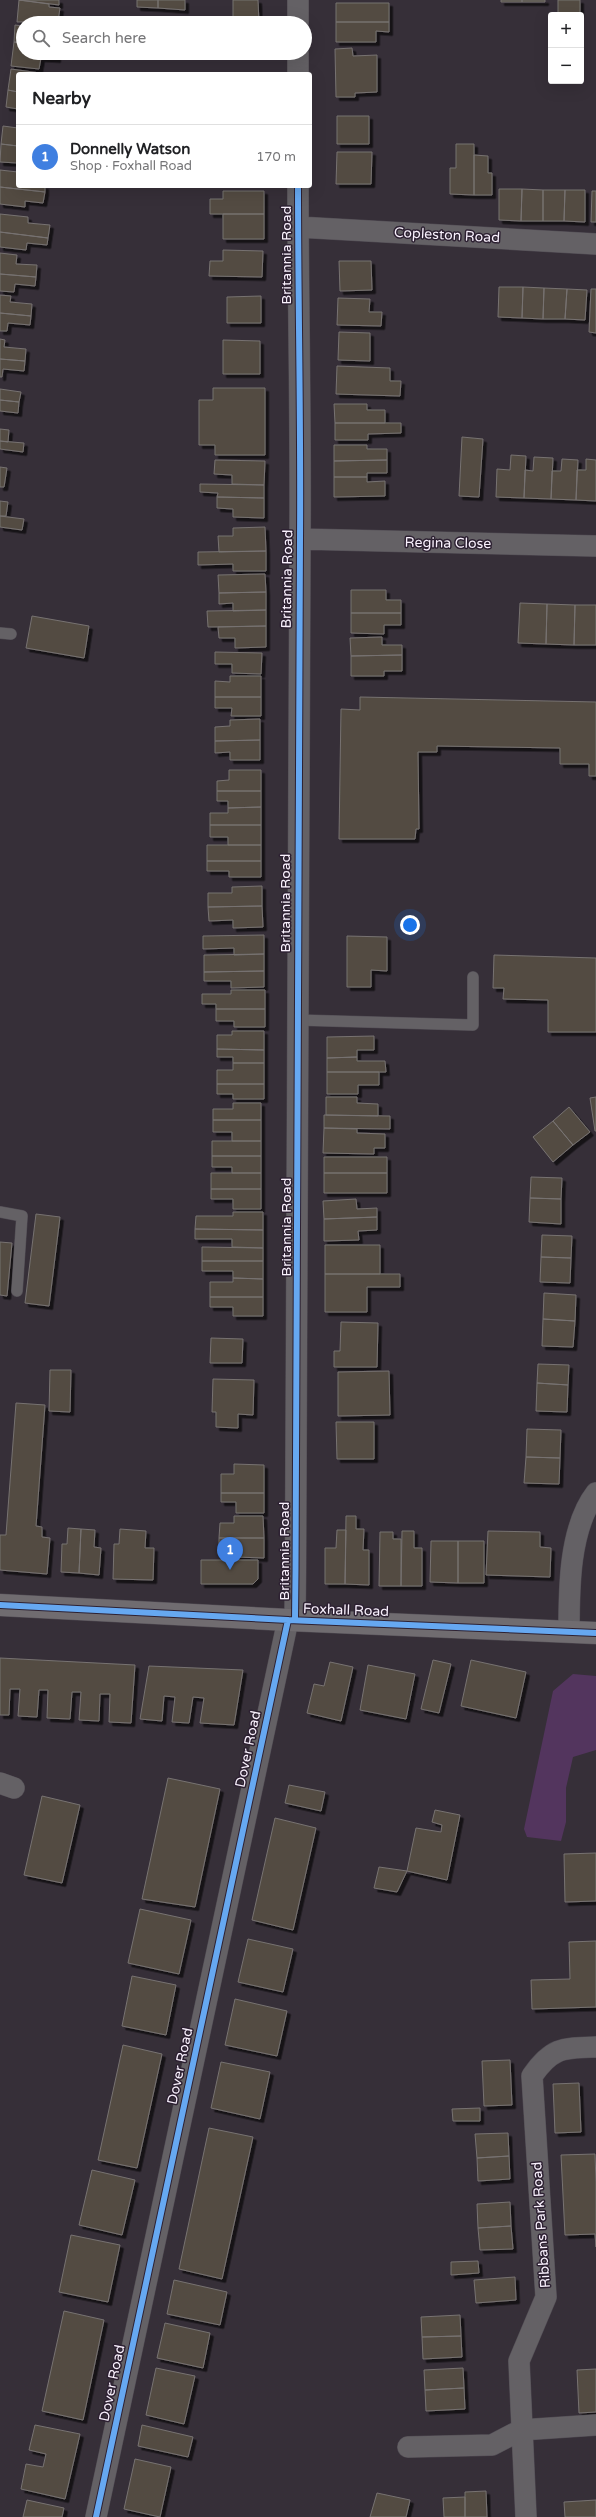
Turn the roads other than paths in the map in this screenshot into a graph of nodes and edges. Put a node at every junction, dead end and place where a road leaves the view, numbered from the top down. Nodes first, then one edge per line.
1 (298, 0) edge
2 (298, 16) edge
3 (298, 60) edge
4 (298, 72) edge
5 (298, 188) edge
6 (298, 227) junction
7 (596, 244) edge
8 (300, 539) junction
9 (596, 546) edge
10 (473, 977) dead end
11 (297, 1020) junction
12 (0, 1212) edge
13 (17, 1291) dead end
14 (596, 1493) edge
15 (0, 1605) edge
16 (292, 1620) junction
17 (569, 1631) junction
18 (596, 1633) edge
19 (596, 2047) edge
20 (596, 2425) edge
21 (521, 2430) junction
22 (408, 2447) dead end
23 (96, 2517) edge
24 (526, 2517) edge

1 - 2 street
3 - 4 street
5 - 6 street, Britannia Road
6 - 7 street, Copleston Road
6 - 8 street, Britannia Road
8 - 9 street, Regina Close
8 - 11 street, Britannia Road
10 - 11 lane
11 - 16 street, Britannia Road
12 - 13 lane
14 - 17 street
15 - 16 street, Foxhall Road
16 - 17 street, Foxhall Road
16 - 23 street, Dover Road
17 - 18 street, Foxhall Road
19 - 21 street, Ribbans Park Road
20 - 21 street
21 - 22 street
21 - 24 street, Ribbans Park Road

